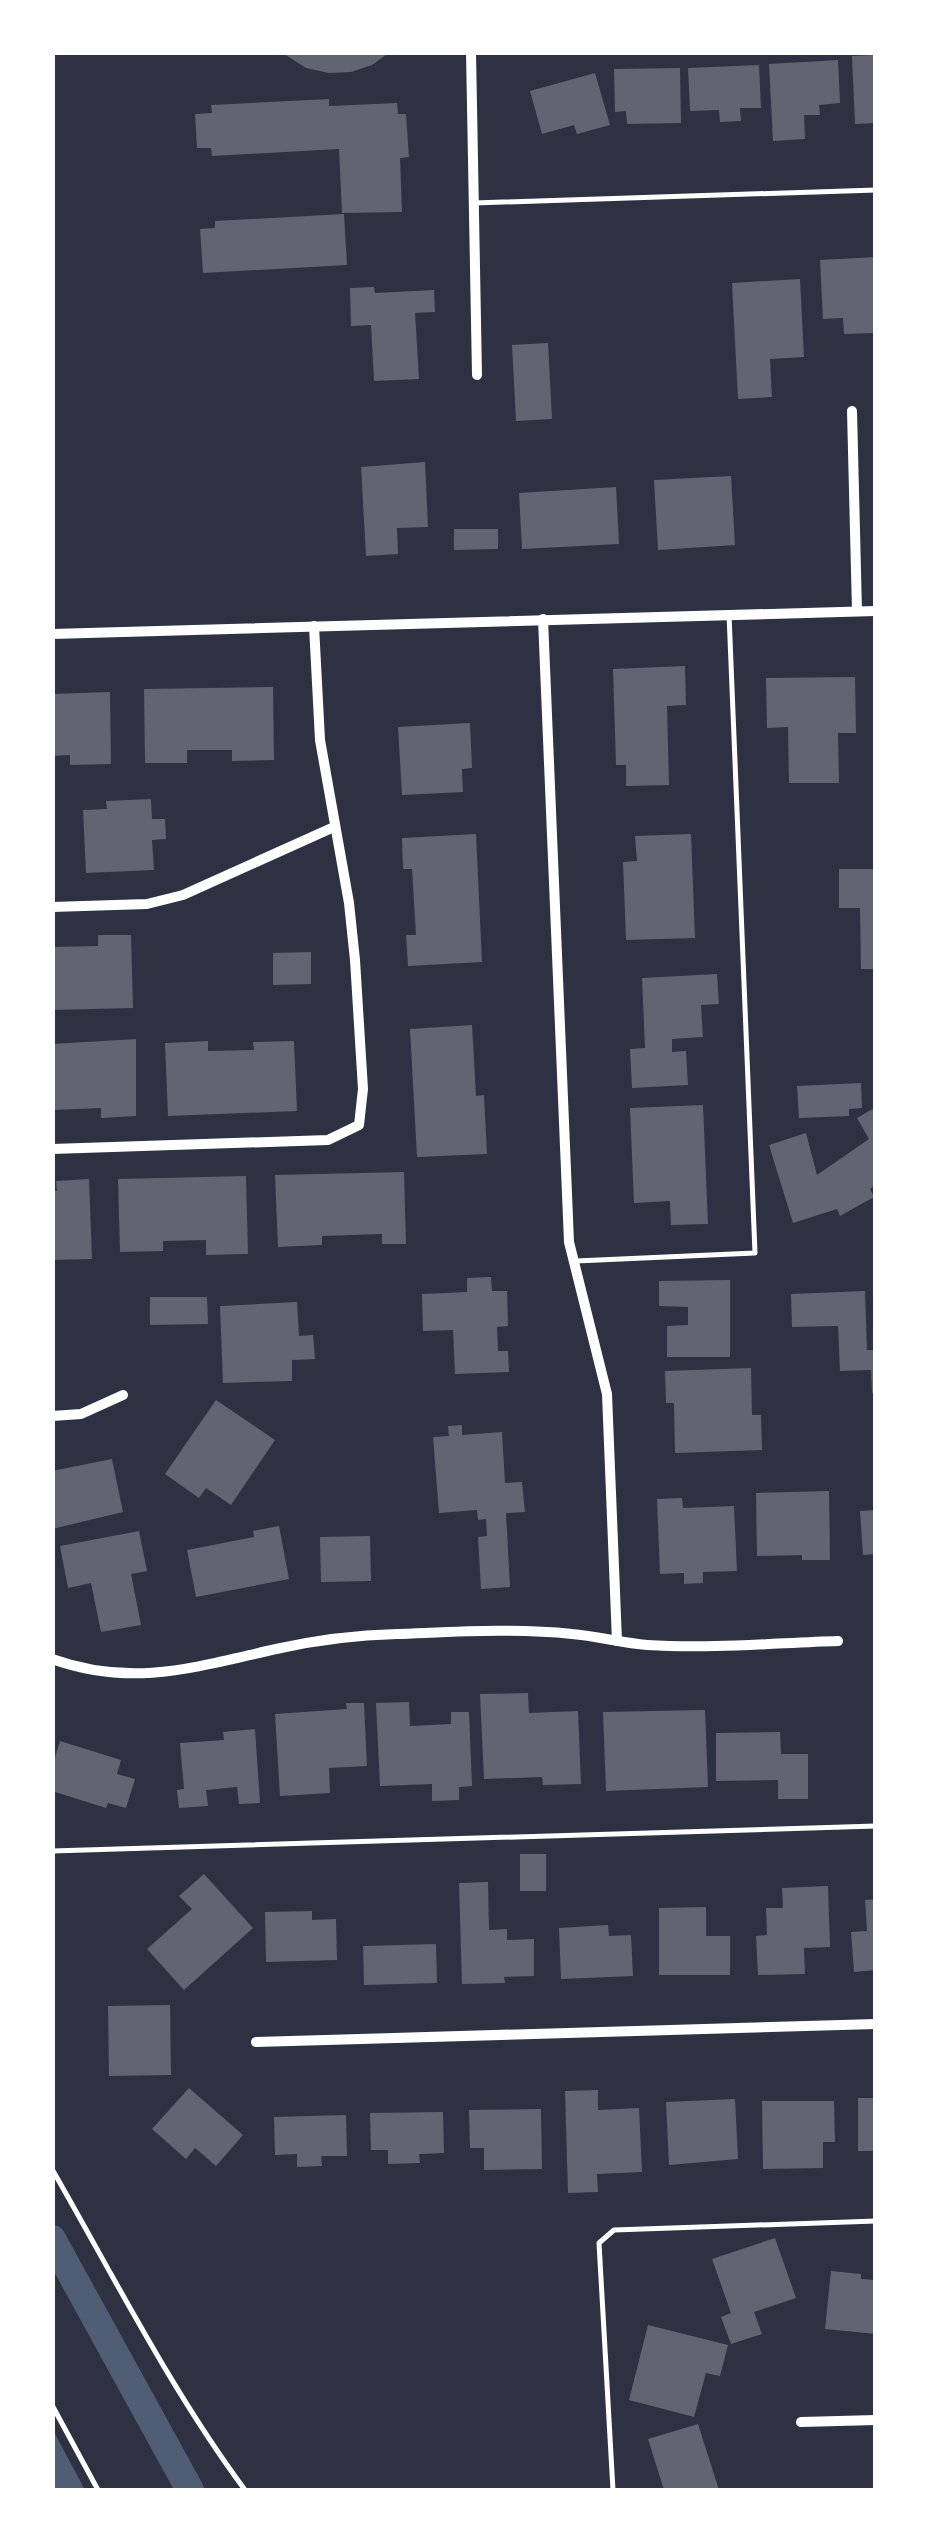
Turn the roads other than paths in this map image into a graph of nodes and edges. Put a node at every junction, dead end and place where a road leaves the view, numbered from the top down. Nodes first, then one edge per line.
1 (472, 52) edge
2 (876, 190) edge
3 (474, 202) junction
4 (477, 375) dead end
5 (852, 412) dead end
6 (857, 611) junction
7 (876, 611) edge
8 (729, 613) junction
9 (543, 619) junction
10 (314, 626) junction
11 (52, 634) edge
12 (334, 828) junction
13 (52, 907) edge
14 (52, 1150) edge
15 (573, 1261) junction
16 (123, 1396) dead end
17 (52, 1416) edge
18 (617, 1641) junction
19 (838, 1641) dead end
20 (52, 1659) edge
21 (876, 1826) edge
22 (52, 1850) edge
23 (876, 2024) edge
24 (256, 2042) dead end
25 (876, 2221) edge
26 (876, 2420) edge
27 (801, 2422) dead end
28 (613, 2490) edge

1 - 3 street
2 - 3 lane
3 - 4 street
5 - 6 street
6 - 7 street
6 - 8 street
8 - 9 street
8 - 15 lane
9 - 10 street
9 - 15 street
10 - 11 street
10 - 12 street
12 - 13 street
12 - 14 street
15 - 18 street
16 - 17 street
18 - 19 street
18 - 20 street
21 - 22 lane
23 - 24 street
25 - 28 lane
26 - 27 street

